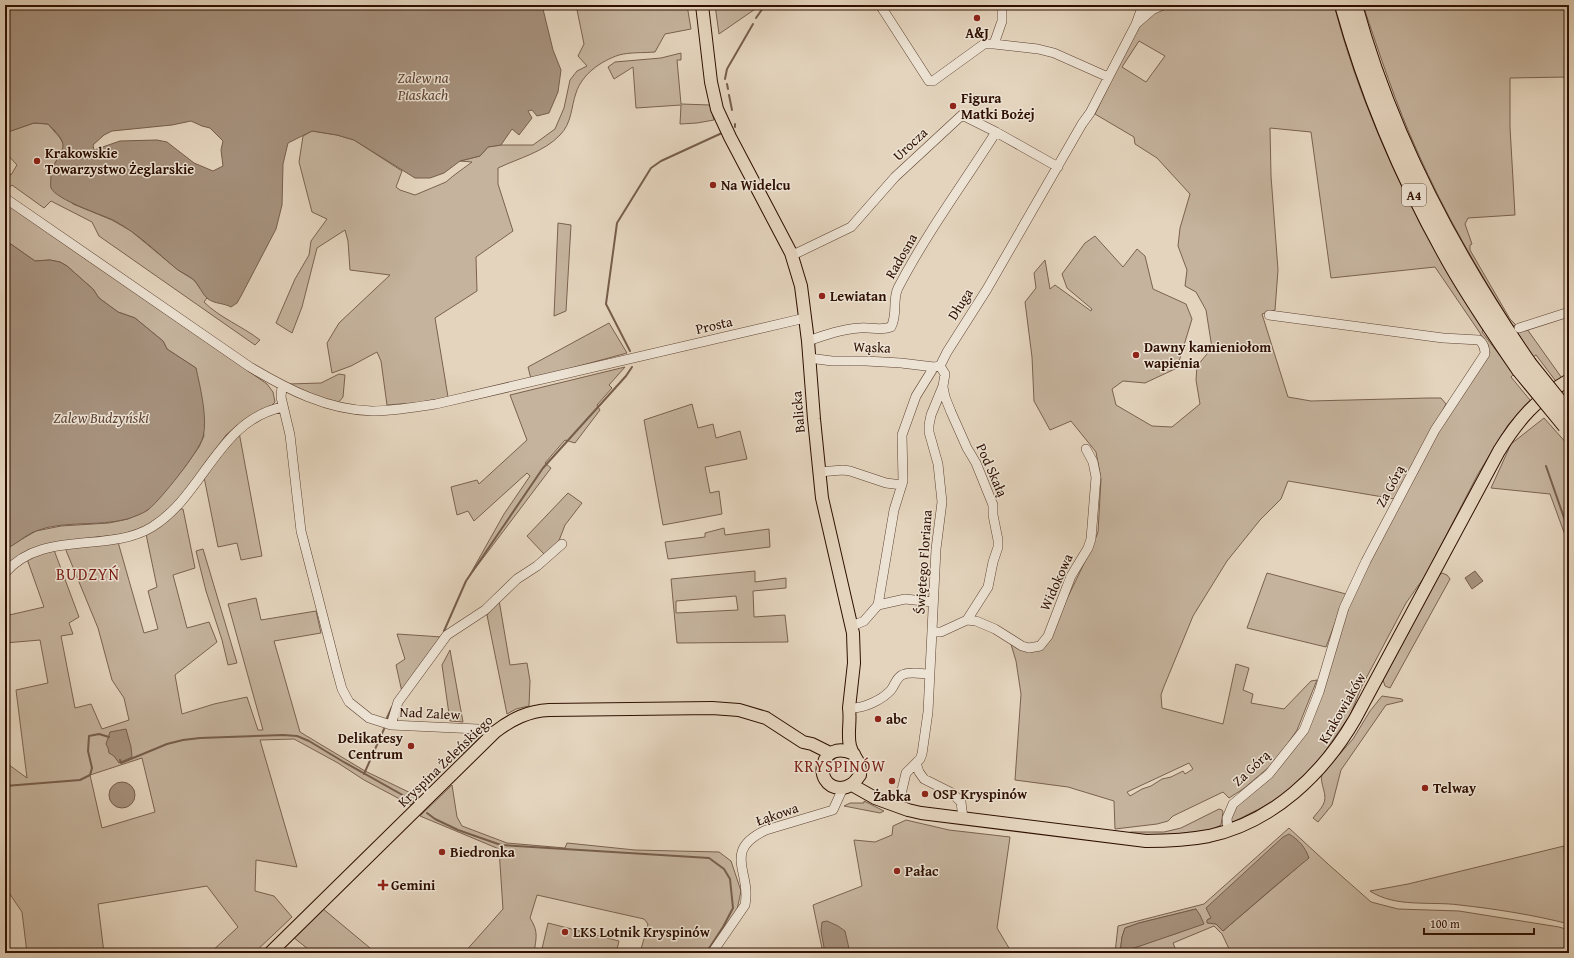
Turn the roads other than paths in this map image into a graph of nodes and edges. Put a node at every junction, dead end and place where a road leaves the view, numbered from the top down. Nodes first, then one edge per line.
1 (702, 5) edge
2 (880, 5) edge
3 (1002, 5) edge
4 (1143, 5) edge
5 (1163, 5) edge
6 (1342, 5) edge
7 (1355, 5) edge
8 (1150, 8) edge
9 (1136, 24) junction
10 (994, 44) junction
11 (1108, 77) junction
12 (996, 132) junction
13 (1058, 167) junction
14 (5, 198) edge
15 (791, 253) junction
16 (1569, 312) edge
17 (1269, 315) dead end
18 (805, 318) junction
19 (1519, 328) dead end
20 (808, 341) junction
21 (809, 358) junction
22 (937, 366) junction
23 (1524, 366) junction
24 (1569, 380) edge
25 (282, 386) junction
26 (943, 386) junction
27 (282, 407) junction
28 (1569, 413) edge
29 (1567, 429) edge
30 (1086, 449) dead end
31 (819, 472) junction
32 (902, 485) junction
33 (562, 544) dead end
34 (5, 573) edge
35 (933, 602) junction
36 (878, 605) junction
37 (967, 620) junction
38 (852, 626) junction
39 (933, 632) junction
40 (930, 674) junction
41 (849, 708) junction
42 (390, 724) junction
43 (495, 732) junction
44 (854, 754) junction
45 (830, 756) junction
46 (916, 763) junction
47 (860, 775) junction
48 (830, 784) junction
49 (847, 786) junction
50 (836, 801) junction
51 (886, 802) junction
52 (898, 807) junction
53 (963, 818) junction
54 (1228, 830) junction
55 (270, 953) edge
56 (712, 953) edge

1 - 15 main road, Balicka
2 - 10 street
3 - 10 street
4 - 9 street, Długa
5 - 8 street
6 - 23 highway, A4
7 - 23 highway, A4
8 - 9 street
9 - 11 street, Długa
10 - 11 street
11 - 13 street, Długa
12 - 13 street, Urocza
12 - 15 street, Urocza
12 - 20 street, Radosna
13 - 22 street, Długa
14 - 25 street, Prosta
15 - 18 main road, Balicka
16 - 19 street
17 - 54 street, Za Górą
18 - 20 main road, Balicka
18 - 25 street, Prosta
20 - 21 main road, Balicka
21 - 22 street, Wąska
21 - 31 main road, Balicka
22 - 26 street, Świętego Floriana
22 - 32 street, Długa
23 - 28 highway, A4, bridge
23 - 29 highway, A4, bridge
24 - 54 main road, Krakowiaków
25 - 27 street, Nad Zalew
26 - 35 street, Świętego Floriana
26 - 37 street, Pod Skałą
27 - 34 street
27 - 42 street, Nad Zalew
30 - 37 street, Widokowa
31 - 32 street
31 - 38 main road, Balicka
32 - 36 street, Długa
33 - 42 street
35 - 36 street
35 - 39 street, Świętego Floriana
36 - 38 street
37 - 39 street
38 - 41 main road, Balicka
39 - 40 street, Świętego Floriana
40 - 41 street
40 - 46 street, Świętego Floriana
41 - 44 main road, Balicka
41 - 45 main road, Balicka
42 - 43 street, Nad Zalew
43 - 45 main road, Kryspina Żeleńskiego
43 - 55 main road, Kryspina Żeleńskiego
44 - 45 main road
44 - 47 main road
45 - 48 main road
46 - 52 street, Świętego Floriana
46 - 53 street
47 - 49 main road
47 - 51 main road, Krakowiaków
48 - 49 main road
48 - 50 street
49 - 50 street, Łąkowa
49 - 51 main road, Krakowiaków
50 - 56 street, Łąkowa
51 - 52 main road, Krakowiaków
52 - 53 main road, Krakowiaków
53 - 54 main road, Krakowiaków

